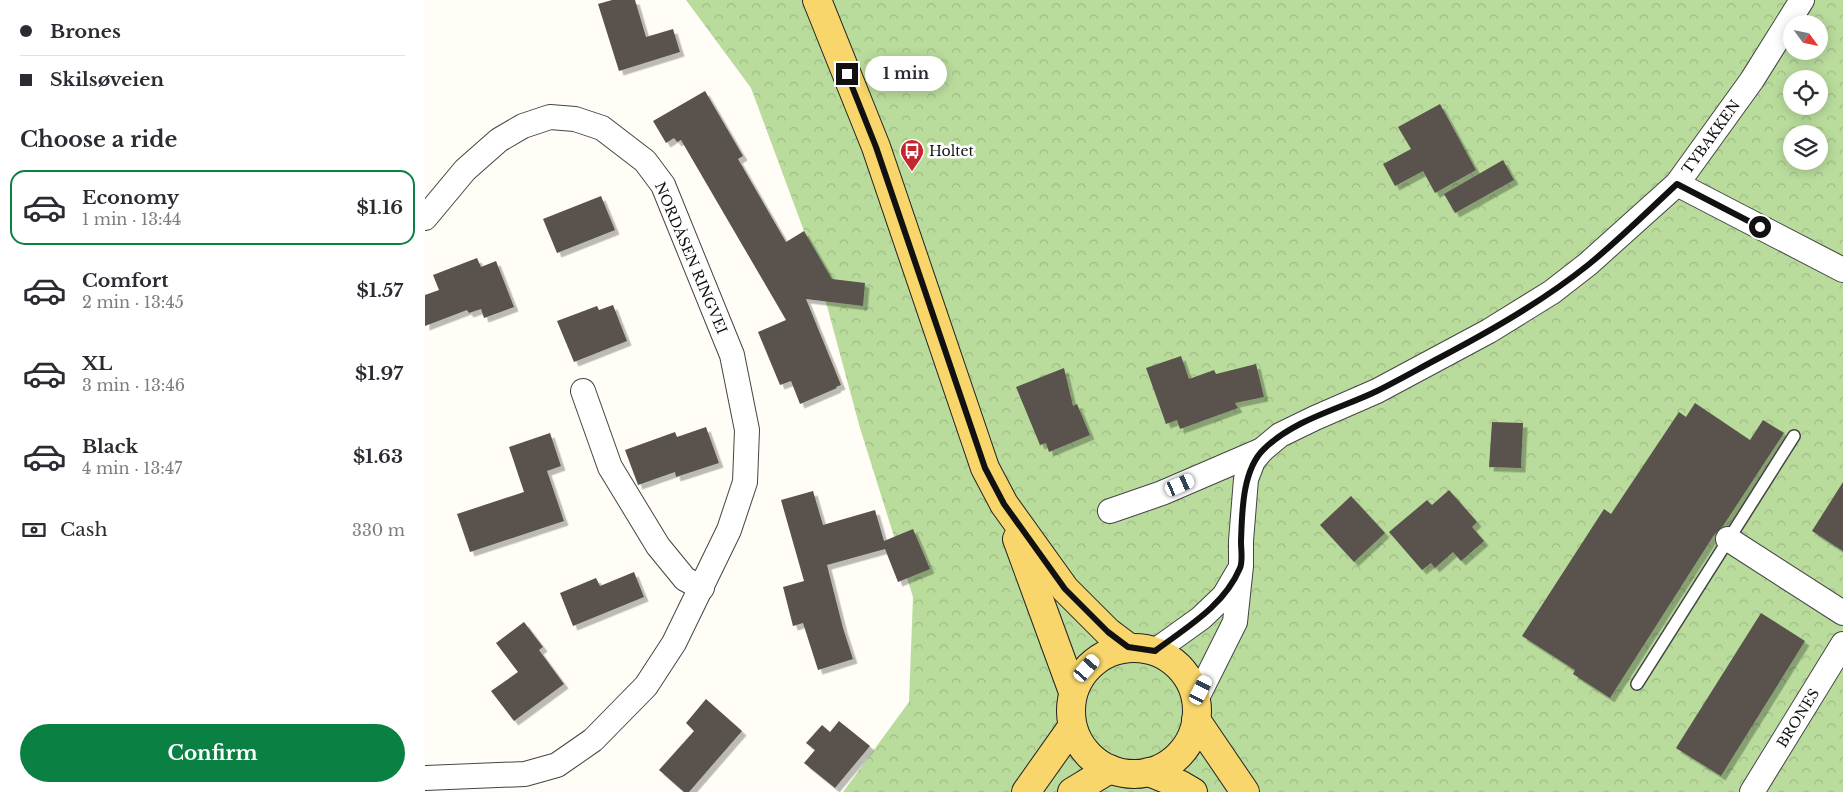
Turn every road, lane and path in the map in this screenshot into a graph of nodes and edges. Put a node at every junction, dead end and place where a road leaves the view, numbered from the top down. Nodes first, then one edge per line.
1 (817, 0) edge
2 (1802, 0) edge
3 (1677, 184) junction
4 (425, 218) edge
5 (1843, 270) edge
6 (583, 392) dead end
7 (1793, 436) dead end
8 (1262, 450) junction
9 (1004, 504) junction
10 (1110, 511) dead end
11 (1729, 539) junction
12 (1241, 566) junction
13 (702, 588) junction
14 (1843, 613) edge
15 (1843, 644) edge
16 (1128, 647) junction
17 (1155, 651) junction
18 (1637, 684) dead end
19 (1073, 692) junction
20 (1196, 710) junction
21 (1072, 727) junction
22 (1109, 769) junction
23 (1149, 772) junction
24 (425, 778) edge
25 (1026, 792) edge
26 (1072, 792) edge
27 (1193, 792) edge
28 (1245, 792) edge
29 (1752, 792) edge

1 - 9 main road
2 - 3 street, TYBAKKEN
3 - 5 street
3 - 8 street, TYBAKKEN
4 - 13 street, NORDÅSEN RINGVEI
6 - 13 street
7 - 11 lane
8 - 10 street
8 - 12 street, TYBAKKEN
9 - 16 main road
9 - 19 main road
11 - 14 street
11 - 18 lane
12 - 17 street, TYBAKKEN
12 - 20 street, TYBAKKEN
13 - 24 street, NORDÅSEN RINGVEI
15 - 29 street, BRONES
16 - 17 main road
16 - 19 main road
17 - 20 main road
19 - 21 main road
20 - 23 main road
20 - 28 main road
21 - 22 main road
21 - 25 main road
22 - 23 main road
22 - 26 main road
23 - 27 main road

